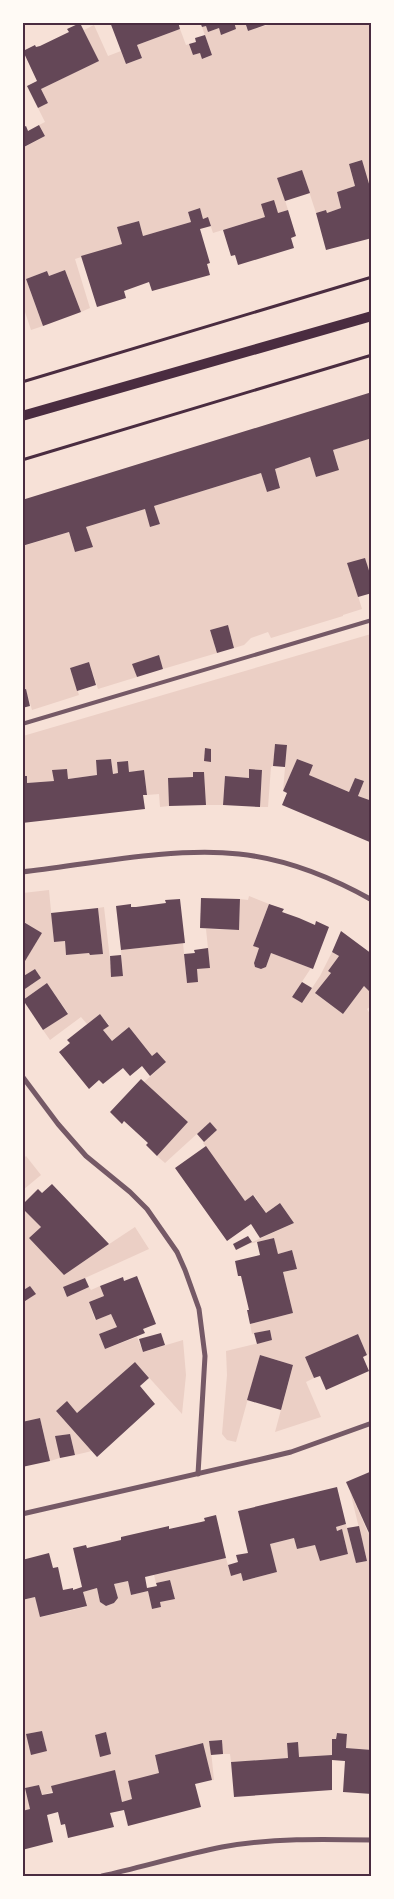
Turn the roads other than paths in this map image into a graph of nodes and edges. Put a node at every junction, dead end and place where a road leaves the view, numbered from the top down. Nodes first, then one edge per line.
1 (372, 316) edge
2 (22, 416) edge
3 (372, 620) edge
4 (22, 724) edge
5 (22, 872) edge
6 (372, 900) edge
7 (22, 1076) edge
8 (372, 1423) edge
9 (198, 1474) junction
10 (22, 1514) edge
11 (372, 1840) edge
12 (102, 1876) edge

1 - 2 main road
3 - 4 lane
5 - 6 street
7 - 9 street
8 - 9 street
9 - 10 street
11 - 12 street

